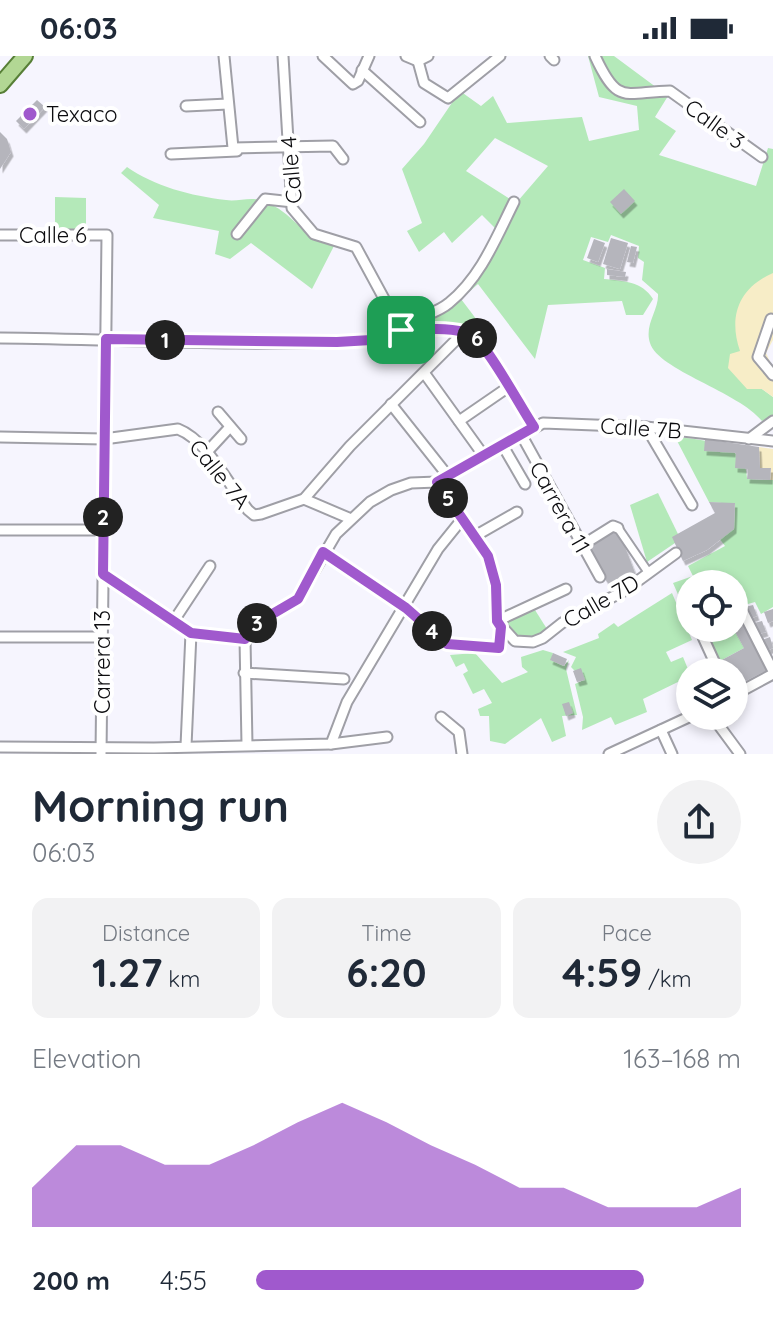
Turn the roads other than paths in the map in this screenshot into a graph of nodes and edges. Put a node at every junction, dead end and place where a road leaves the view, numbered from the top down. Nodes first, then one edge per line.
1 (25, 56) edge
2 (224, 56) edge
3 (283, 56) edge
4 (323, 56) edge
5 (369, 56) edge
6 (406, 56) edge
7 (500, 56) edge
8 (595, 56) edge
9 (423, 58) edge
10 (362, 70) junction
11 (0, 85) edge
12 (228, 104) junction
13 (186, 106) dead end
14 (420, 122) dead end
15 (289, 148) junction
16 (171, 154) dead end
17 (762, 157) dead end
18 (343, 159) dead end
19 (293, 202) junction
20 (514, 202) dead end
21 (237, 234) dead end
22 (0, 235) edge
23 (107, 235) joint
24 (771, 319) dead end
25 (401, 330) junction
26 (464, 332) junction
27 (0, 338) edge
28 (106, 339) junction
29 (425, 374) junction
30 (773, 375) edge
31 (507, 388) junction
32 (391, 404) junction
33 (218, 412) dead end
34 (459, 421) junction
35 (772, 422) edge
36 (230, 427) junction
37 (534, 427) junction
38 (646, 427) junction
39 (522, 436) junction
40 (0, 437) edge
41 (104, 439) junction
42 (241, 439) dead end
43 (749, 439) junction
44 (773, 440) edge
45 (503, 446) junction
46 (206, 453) junction
47 (484, 456) junction
48 (448, 476) junction
49 (437, 482) junction
50 (525, 484) dead end
51 (304, 499) junction
52 (692, 505) dead end
53 (517, 512) dead end
54 (463, 518) junction
55 (351, 519) junction
56 (618, 528) joint
57 (0, 530) edge
58 (103, 530) junction
59 (475, 536) junction
60 (581, 546) junction
61 (323, 552) junction
62 (676, 553) dead end
63 (210, 566) dead end
64 (648, 572) junction
65 (103, 574) junction
66 (600, 577) dead end
67 (566, 589) dead end
68 (406, 608) junction
69 (173, 622) junction
70 (748, 622) edge
71 (499, 624) junction
72 (191, 633) junction
73 (0, 637) edge
74 (102, 637) junction
75 (245, 639) junction
76 (244, 673) junction
77 (773, 673) edge
78 (344, 679) dead end
79 (748, 687) edge
80 (441, 717) dead end
81 (676, 723) edge
82 (661, 730) junction
83 (722, 730) edge
84 (387, 737) dead end
85 (331, 744) junction
86 (247, 745) junction
87 (186, 746) junction
88 (0, 747) edge
89 (101, 751) edge
90 (462, 754) edge
91 (609, 754) edge
92 (672, 754) edge
93 (740, 754) edge

1 - 11 main road
2 - 12 street
3 - 15 street, Calle 4
4 - 10 street
5 - 10 street
6 - 9 street
7 - 9 street
8 - 17 street, Calle 3
10 - 14 street
12 - 13 street
12 - 15 street
15 - 16 street
15 - 18 street
15 - 19 street, Calle 4
19 - 21 street
19 - 25 street, Calle 4
20 - 25 street
22 - 23 street, Calle 6
23 - 28 street, Carrera 13
24 - 30 street
25 - 26 street
25 - 28 street
26 - 29 street, Calle 7A
26 - 31 street, Carrera 11
27 - 28 street
28 - 41 street, Carrera 13
29 - 32 street, Calle 7A
29 - 34 street
31 - 34 street
31 - 37 street, Carrera 11
32 - 48 street
32 - 51 street, Calle 7A
33 - 36 street
34 - 47 street
35 - 43 street
35 - 44 street
36 - 42 street
36 - 46 street
37 - 38 street, Calle 7B
37 - 39 street
38 - 43 street, Calle 7B
38 - 52 street
39 - 45 street
39 - 60 street, Carrera 11
40 - 41 street, Calle 7A
41 - 46 street, Calle 7A
41 - 58 street, Carrera 13
43 - 44 street, Calle 7B
45 - 47 street
45 - 50 street
46 - 51 street, Calle 7A
47 - 48 street
48 - 49 street
49 - 54 street
49 - 55 street
51 - 55 street
53 - 59 street
54 - 59 street
54 - 68 street
55 - 61 street
56 - 60 street
56 - 64 street
57 - 58 street
58 - 65 street, Carrera 13
59 - 71 street
60 - 66 street, Carrera 11
61 - 68 street
61 - 75 street
62 - 64 street, Calle 7D
63 - 69 street
64 - 71 street, Calle 7D
65 - 69 street
65 - 74 street, Carrera 13
67 - 71 street
68 - 71 street
68 - 85 street
69 - 72 street
70 - 77 street
72 - 75 street
72 - 87 street
73 - 74 street
74 - 89 street, Carrera 13
75 - 76 street
76 - 78 street
76 - 86 street
77 - 79 street
80 - 90 street
81 - 82 street
82 - 91 street
82 - 92 street
83 - 93 street
84 - 85 street
85 - 86 street
86 - 87 street
87 - 89 street
88 - 89 street

